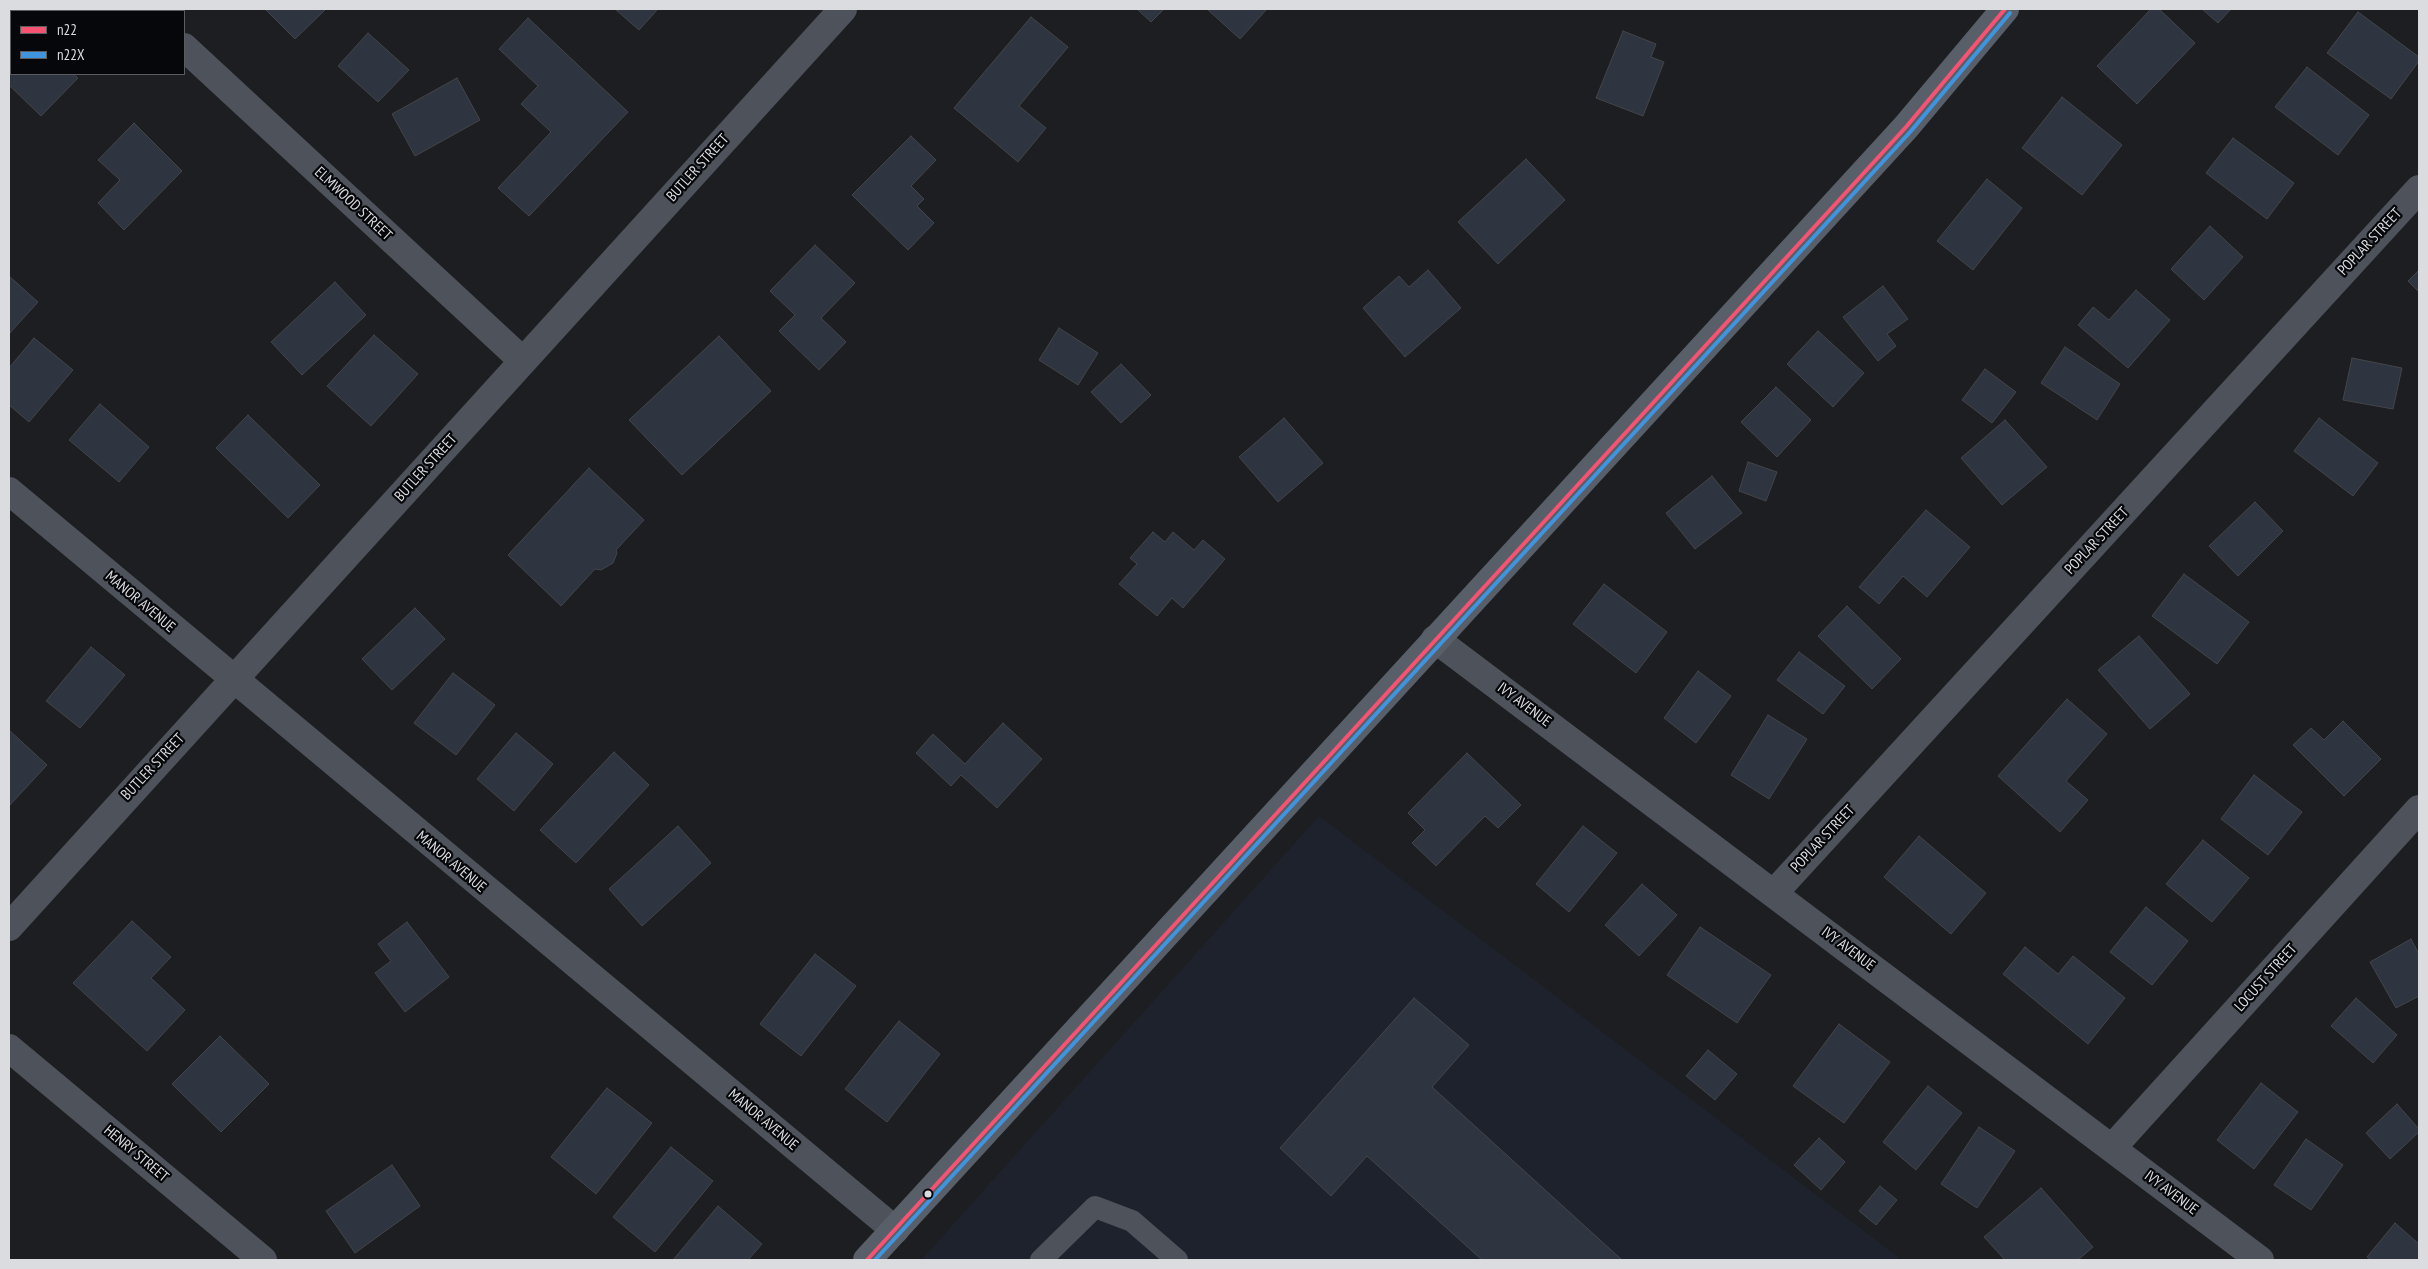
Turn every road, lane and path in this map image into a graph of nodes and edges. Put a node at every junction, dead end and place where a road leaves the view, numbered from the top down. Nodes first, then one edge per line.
1 (843, 9) edge
2 (2005, 9) edge
3 (185, 48) edge
4 (2419, 189) edge
5 (522, 361) junction
6 (9, 492) edge
7 (1435, 639) junction
8 (233, 680) junction
9 (2419, 809) edge
10 (1774, 893) junction
11 (9, 927) edge
12 (9, 1048) edge
13 (2112, 1148) junction
14 (895, 1230) junction
15 (263, 1260) edge
16 (867, 1260) edge
17 (1041, 1260) edge
18 (1177, 1260) edge
19 (2260, 1260) edge

1 - 5 street, BUTLER STREET
2 - 7 main road
3 - 5 street, ELMWOOD STREET
4 - 10 street, POPLAR STREET
5 - 8 street, BUTLER STREET
6 - 8 street, MANOR AVENUE
7 - 10 street, IVY AVENUE
7 - 14 main road
8 - 11 street, BUTLER STREET
8 - 14 street, MANOR AVENUE
9 - 13 street, LOCUST STREET
10 - 13 street, IVY AVENUE
12 - 15 street, HENRY STREET
13 - 19 street, IVY AVENUE
14 - 16 main road
17 - 18 lane

